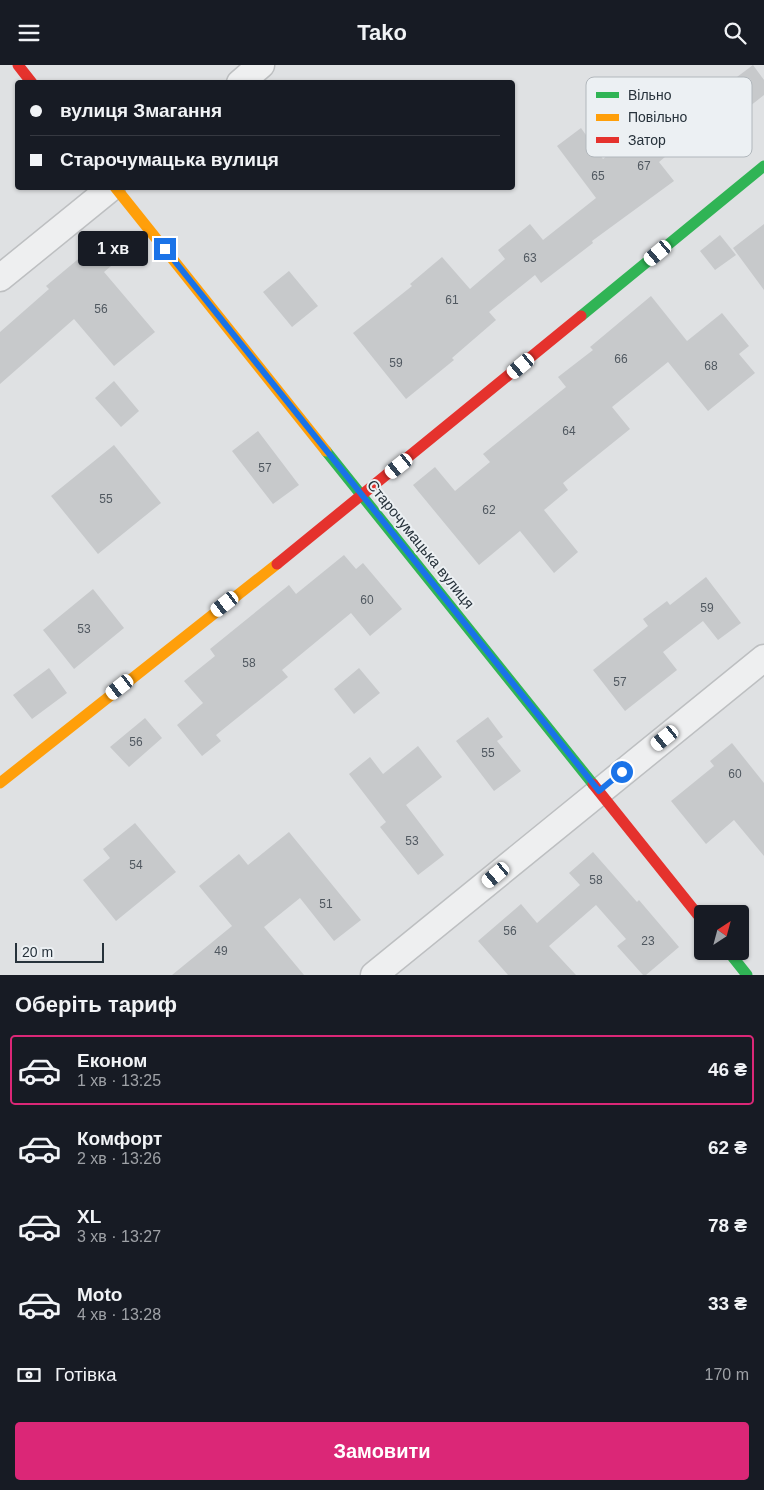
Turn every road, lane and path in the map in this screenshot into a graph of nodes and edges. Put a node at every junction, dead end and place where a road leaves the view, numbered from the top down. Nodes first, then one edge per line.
1 (18, 65) edge
2 (261, 65) edge
3 (30, 80) edge
4 (244, 80) edge
5 (764, 166) edge
6 (110, 190) edge
7 (116, 190) edge
8 (0, 278) edge
9 (362, 496) junction
10 (764, 658) edge
11 (0, 783) edge
12 (599, 791) junction
13 (694, 910) edge
14 (735, 960) edge
15 (374, 975) edge
16 (747, 975) edge

1 - 3 street
2 - 4 street
5 - 9 street
6 - 8 street
7 - 9 street, Старочумацька вулиця
9 - 11 street
9 - 12 street, Старочумацька вулиця
10 - 12 street
12 - 13 street, Старочумацька вулиця
12 - 15 street
14 - 16 street

